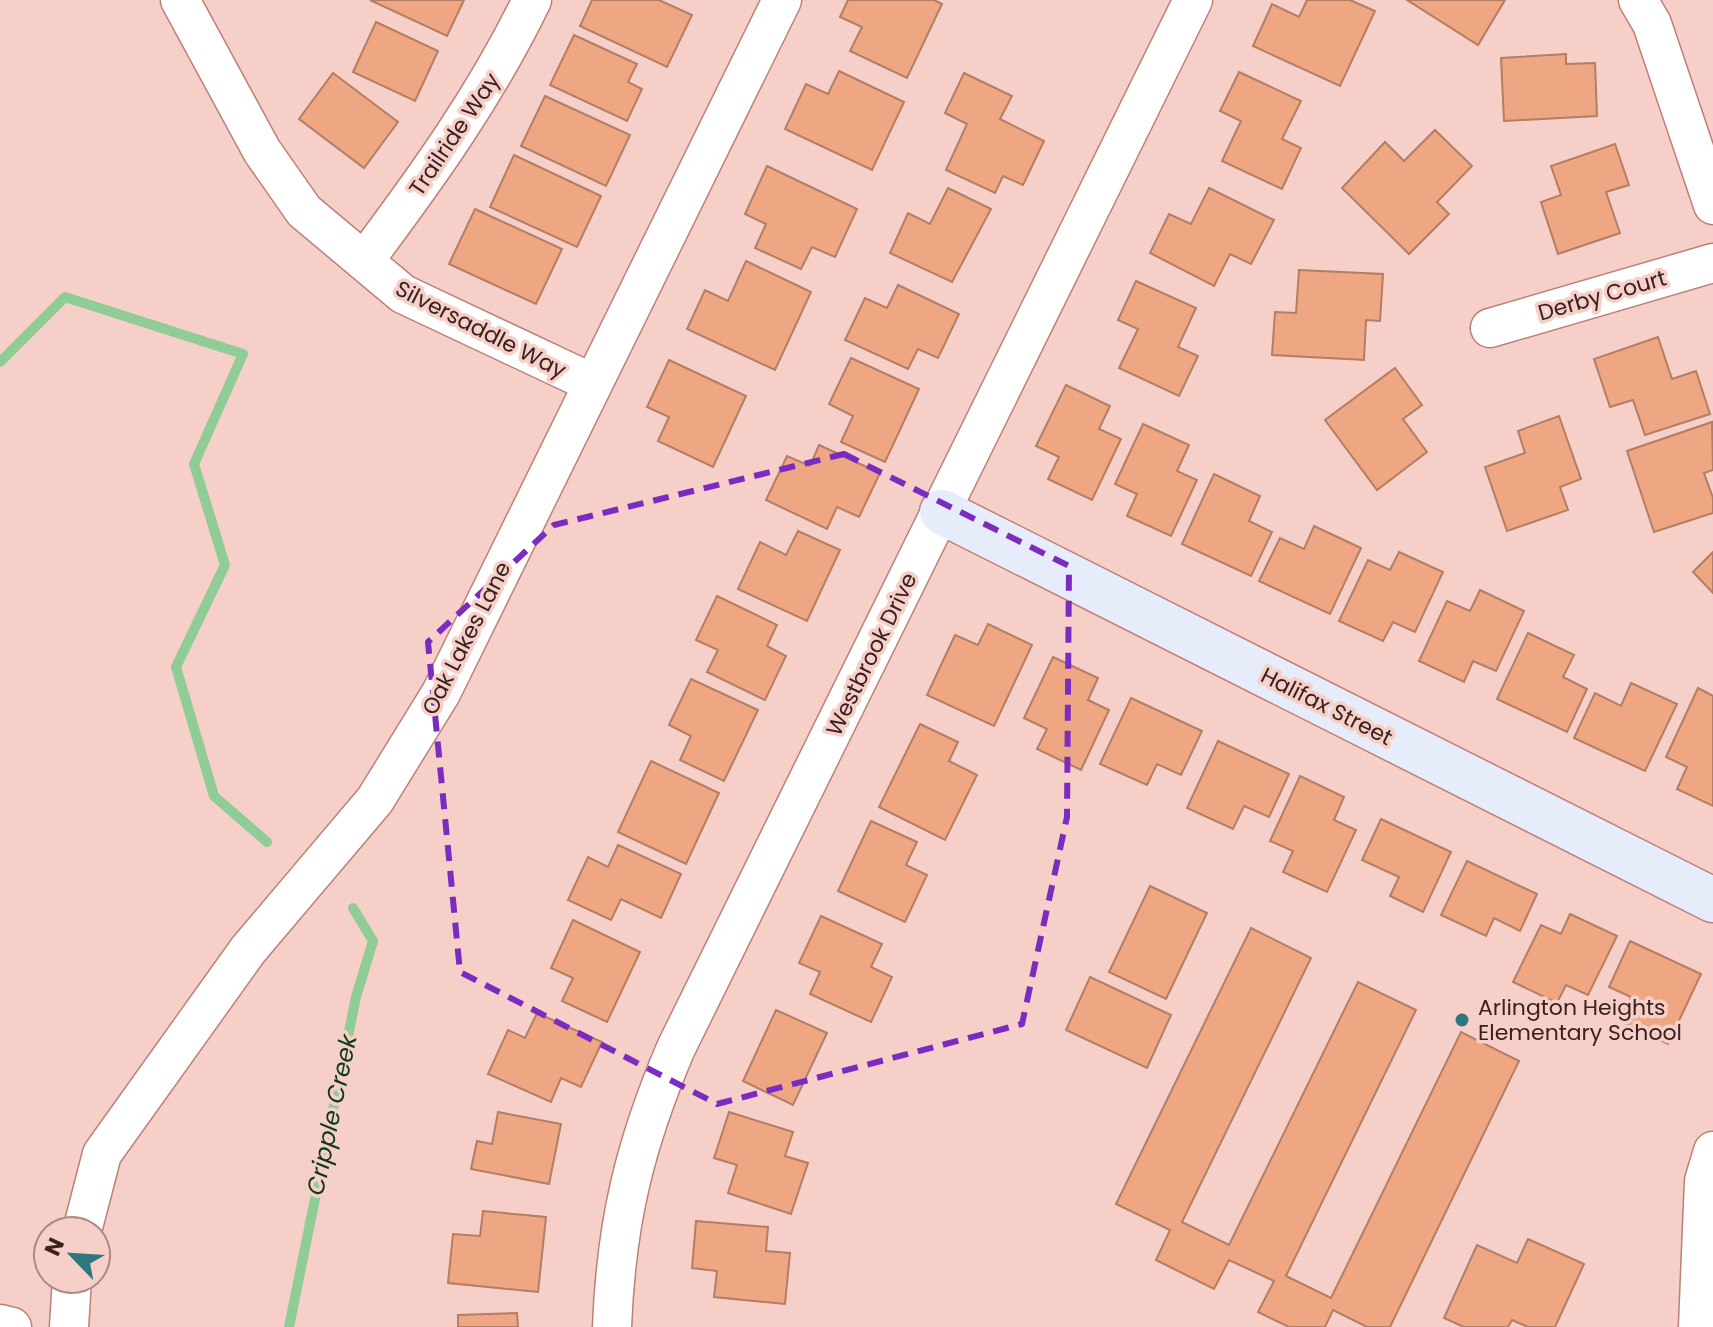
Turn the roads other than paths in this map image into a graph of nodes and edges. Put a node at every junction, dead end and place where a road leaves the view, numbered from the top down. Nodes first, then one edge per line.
1 (180, 0) edge
2 (532, 0) edge
3 (782, 0) edge
4 (1193, 0) edge
5 (1638, 0) edge
6 (1713, 205) edge
7 (364, 261) junction
8 (1713, 263) edge
9 (1490, 328) dead end
10 (592, 383) junction
11 (942, 512) junction
12 (1713, 900) edge
13 (1713, 1151) edge
14 (86, 1215) edge
15 (71, 1295) edge
16 (0, 1324) edge
17 (12, 1327) edge
18 (69, 1327) edge
19 (612, 1327) edge
20 (1698, 1327) edge

1 - 7 street, Silversaddle Way
2 - 7 street, Trailride Way
3 - 10 street, Oak Lakes Lane
4 - 11 street, Westbrook Drive
5 - 6 street
7 - 10 street, Silversaddle Way
8 - 9 street, Derby Court
10 - 14 street, Oak Lakes Lane
11 - 12 street, Halifax Street
11 - 19 street, Westbrook Drive
13 - 20 street
15 - 18 street
16 - 17 street

